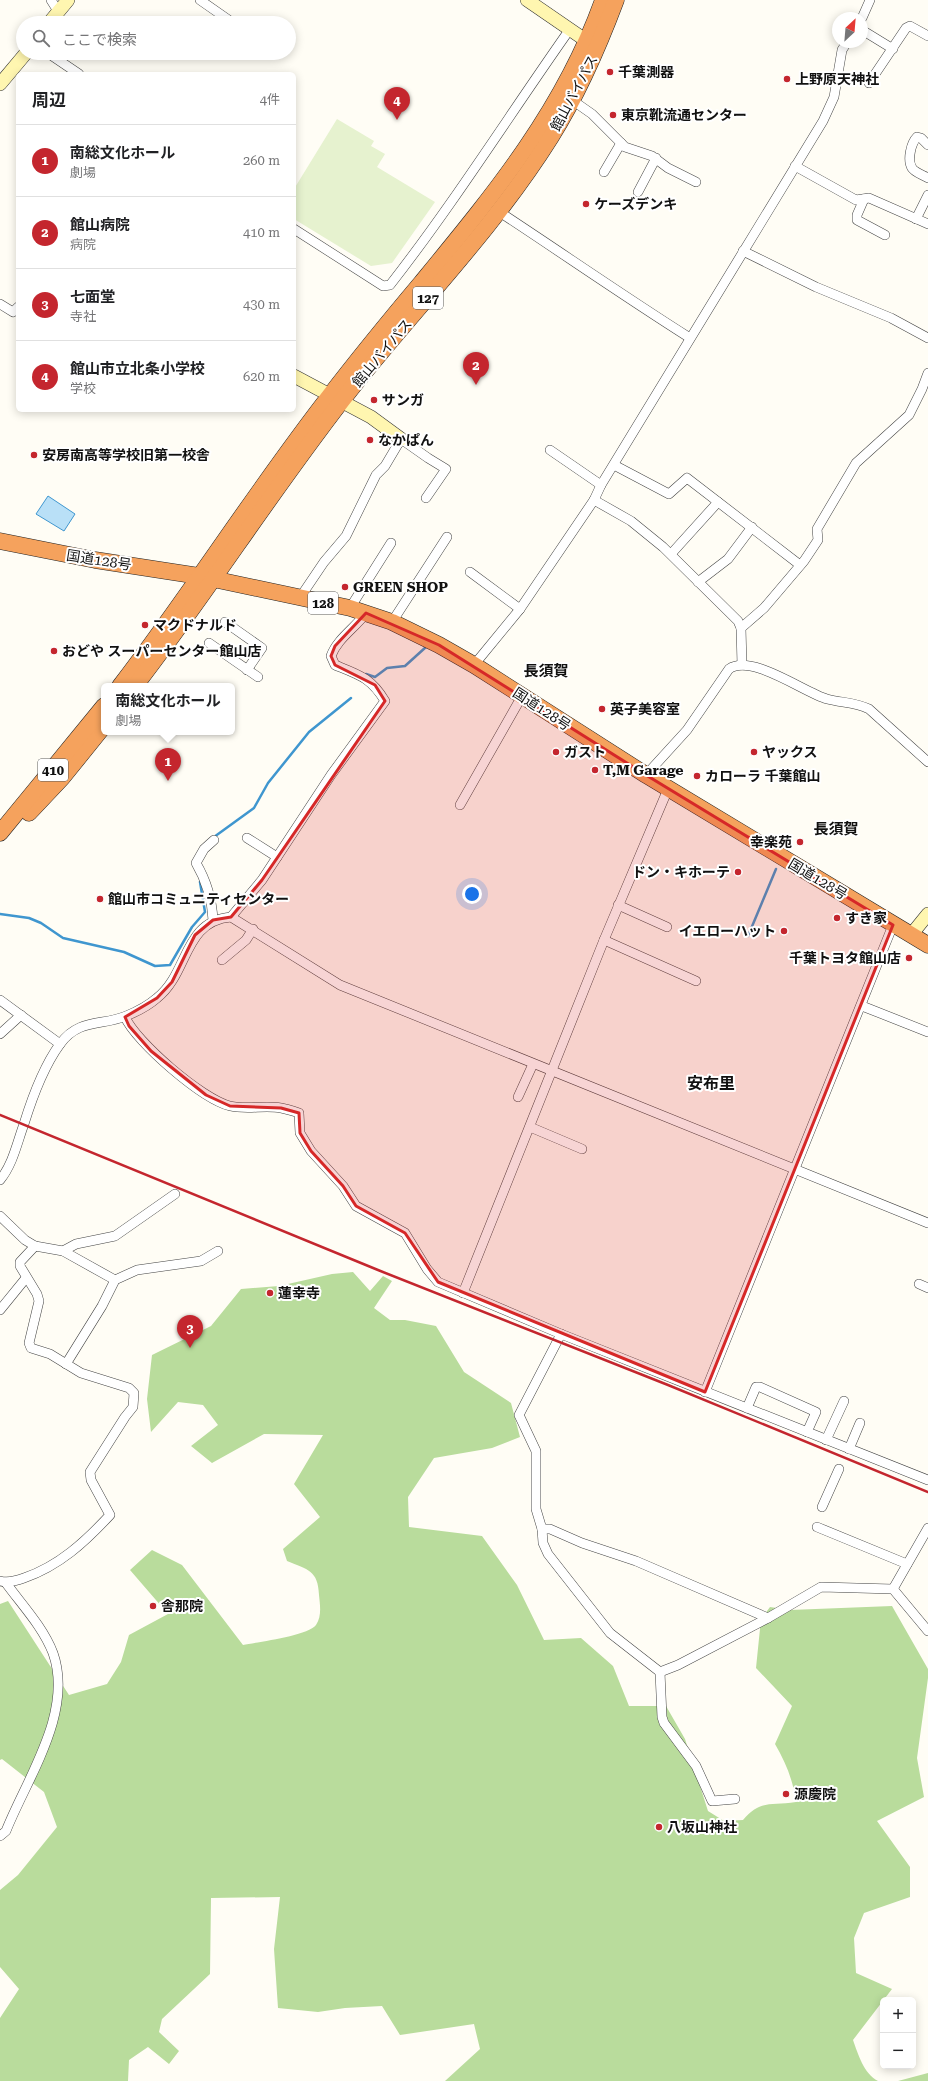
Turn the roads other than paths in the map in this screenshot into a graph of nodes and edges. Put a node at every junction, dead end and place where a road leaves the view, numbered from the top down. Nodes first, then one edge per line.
1 (51, 0) edge
2 (68, 0) edge
3 (200, 0) edge
4 (527, 0) edge
5 (603, 0) edge
6 (616, 0) edge
7 (870, 0) edge
8 (58, 11) junction
9 (865, 12) edge
10 (54, 16) edge
11 (223, 16) edge
12 (570, 29) junction
13 (868, 34) edge
14 (928, 36) edge
15 (592, 45) junction
16 (844, 48) edge
17 (893, 49) junction
18 (20, 60) edge
19 (58, 60) edge
20 (76, 72) edge
21 (869, 83) dead end
22 (0, 84) edge
23 (572, 100) junction
24 (621, 143) junction
25 (928, 145) edge
26 (656, 158) junction
27 (795, 166) junction
28 (604, 172) dead end
29 (928, 178) edge
30 (696, 182) dead end
31 (638, 192) dead end
32 (928, 195) edge
33 (864, 199) junction
34 (498, 211) junction
35 (916, 218) junction
36 (928, 224) edge
37 (296, 230) edge
38 (885, 235) dead end
39 (743, 251) junction
40 (0, 304) edge
41 (16, 308) edge
42 (690, 338) junction
43 (928, 338) edge
44 (928, 373) edge
45 (296, 377) edge
46 (336, 399) junction
47 (401, 439) junction
48 (550, 450) dead end
49 (614, 464) junction
50 (601, 484) junction
51 (426, 498) dead end
52 (594, 500) junction
53 (718, 502) junction
54 (752, 527) junction
55 (447, 536) dead end
56 (0, 541) edge
57 (391, 543) dead end
58 (671, 554) junction
59 (800, 566) junction
60 (470, 572) dead end
61 (207, 578) junction
62 (698, 582) junction
63 (299, 599) junction
64 (350, 608) junction
65 (520, 609) junction
66 (366, 613) junction
67 (225, 622) dead end
68 (392, 622) junction
69 (741, 628) junction
70 (209, 643) dead end
71 (474, 665) junction
72 (742, 665) junction
73 (248, 670) junction
74 (258, 677) dead end
75 (122, 683) edge
76 (137, 683) edge
77 (522, 696) junction
78 (101, 710) edge
79 (101, 730) edge
80 (928, 762) edge
81 (646, 776) junction
82 (668, 789) junction
83 (460, 805) dead end
84 (0, 833) edge
85 (247, 838) dead end
86 (0, 840) edge
87 (214, 840) dead end
88 (277, 857) junction
89 (618, 905) junction
90 (928, 914) edge
91 (231, 917) junction
92 (213, 920) junction
93 (893, 925) junction
94 (667, 927) dead end
95 (253, 929) junction
96 (911, 935) junction
97 (604, 940) junction
98 (928, 945) edge
99 (222, 960) dead end
100 (696, 981) dead end
101 (0, 1000) edge
102 (862, 1006) junction
103 (21, 1015) junction
104 (125, 1017) junction
105 (928, 1032) edge
106 (0, 1034) edge
107 (60, 1044) junction
108 (533, 1064) junction
109 (552, 1071) junction
110 (518, 1097) dead end
111 (530, 1127) junction
112 (582, 1149) dead end
113 (795, 1170) junction
114 (0, 1180) edge
115 (175, 1194) dead end
116 (0, 1216) edge
117 (928, 1223) edge
118 (34, 1246) junction
119 (63, 1251) junction
120 (218, 1251) dead end
121 (26, 1278) junction
122 (115, 1280) junction
123 (919, 1284) dead end
124 (928, 1288) edge
125 (463, 1293) junction
126 (0, 1310) edge
127 (562, 1334) junction
128 (66, 1364) junction
129 (705, 1392) junction
130 (844, 1401) dead end
131 (747, 1408) junction
132 (860, 1423) dead end
133 (807, 1432) junction
134 (826, 1440) junction
135 (849, 1449) junction
136 (839, 1469) dead end
137 (928, 1480) edge
138 (822, 1507) dead end
139 (817, 1527) dead end
140 (928, 1528) edge
141 (542, 1529) junction
142 (907, 1564) junction
143 (3, 1582) edge
144 (893, 1589) junction
145 (768, 1618) junction
146 (928, 1631) edge
147 (660, 1672) junction
148 (735, 1799) dead end
149 (0, 1836) edge

1 - 8 street
2 - 8 street
3 - 11 street
4 - 12 street
5 - 15 highway, 館山バイパス / 127
6 - 15 highway, 館山バイパス / 127
7 - 9 street
8 - 10 street
12 - 15 street
12 - 37 street
13 - 17 street
14 - 17 street
15 - 23 highway, 館山バイパス / 127
15 - 46 highway, 館山バイパス / 127
16 - 27 street
17 - 21 street
18 - 22 street
19 - 20 street
23 - 24 street
23 - 34 highway, 館山バイパス / 127
24 - 26 street
24 - 28 street
25 - 29 street
26 - 30 street
26 - 31 street
27 - 33 street
27 - 39 street
32 - 35 street
33 - 35 street
33 - 38 street
34 - 42 street
34 - 46 highway, 館山バイパス / 127
35 - 36 street
39 - 42 street
39 - 43 street
40 - 41 street
42 - 49 street
44 - 59 street
45 - 46 street
46 - 47 street
46 - 61 highway, 館山バイパス / 127
47 - 51 street
47 - 63 street
48 - 50 street
49 - 50 street
49 - 53 street
50 - 52 street
52 - 58 street
52 - 65 street
53 - 54 street
53 - 58 street
54 - 59 street
54 - 62 street
55 - 68 street
56 - 61 highway, 国道128号 / 128
57 - 64 street
58 - 62 street
59 - 69 street
60 - 65 street
61 - 63 highway, 国道128号 / 128
61 - 75 highway
61 - 76 highway
62 - 69 street
63 - 64 highway, 国道128号 / 128
64 - 66 highway, 国道128号 / 128
65 - 71 street
66 - 68 highway, 国道128号 / 128
66 - 88 street
67 - 73 street
68 - 71 highway, 国道128号 / 128
69 - 72 street
70 - 73 street
71 - 77 highway, 国道128号 / 128
72 - 80 street
72 - 81 street
73 - 74 street
77 - 81 highway, 国道128号 / 128
77 - 83 street
78 - 84 highway, 410
79 - 86 highway, 410
81 - 82 highway, 国道128号 / 128
82 - 89 street
82 - 93 highway, 国道128号 / 128
85 - 88 street
87 - 92 street
88 - 91 street
89 - 94 street
89 - 97 street
90 - 96 street
91 - 92 street
91 - 95 street
92 - 104 street
93 - 96 highway, 国道128号 / 128
93 - 102 street
95 - 99 street
95 - 108 street
96 - 98 highway, 国道128号 / 128
97 - 100 street
97 - 109 street
101 - 103 street
102 - 105 street
102 - 113 street
103 - 106 street
103 - 107 street
104 - 107 street
104 - 125 street
107 - 114 street
108 - 109 street
108 - 110 street
109 - 111 street
109 - 113 street
111 - 112 street
111 - 125 street
113 - 117 street
113 - 129 street
115 - 119 street
116 - 118 street
118 - 119 street
118 - 121 street
119 - 122 street
120 - 122 street
121 - 126 street
121 - 128 street
122 - 128 street
123 - 124 street
125 - 127 street
127 - 129 street
127 - 141 street
128 - 143 street
129 - 131 street
130 - 134 street
131 - 133 street
131 - 133 street
132 - 135 street
133 - 134 street
134 - 135 street
135 - 137 street
136 - 138 street
139 - 142 street
140 - 142 street
141 - 145 street
141 - 147 street
142 - 144 street
143 - 149 street
144 - 145 street
144 - 146 street
145 - 147 street
147 - 148 street

